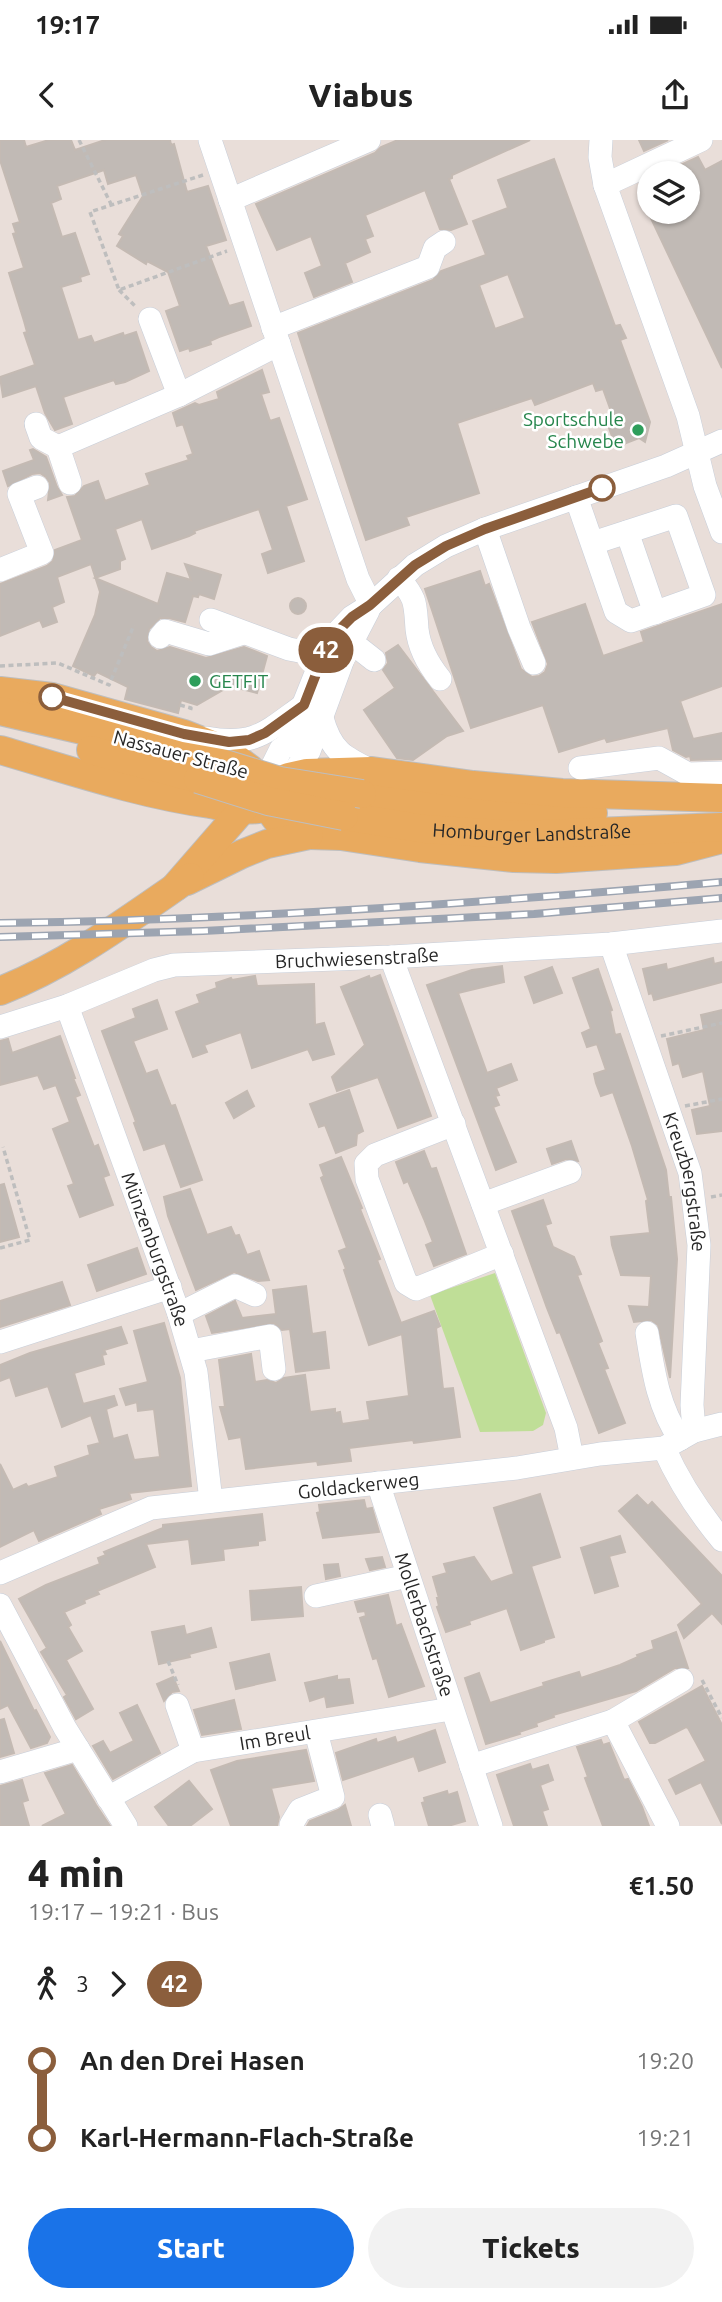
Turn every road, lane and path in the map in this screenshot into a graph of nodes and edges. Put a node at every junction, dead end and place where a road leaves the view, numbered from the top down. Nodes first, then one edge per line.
1 (79, 140) edge
2 (210, 140) edge
3 (369, 140) edge
4 (601, 140) edge
5 (701, 140) edge
6 (220, 170) junction
7 (605, 185) junction
8 (230, 200) junction
9 (111, 205) junction
10 (444, 242) dead end
11 (245, 244) junction
12 (150, 319) dead end
13 (276, 336) junction
14 (179, 395) junction
15 (36, 424) dead end
16 (722, 442) edge
17 (58, 447) junction
18 (697, 453) junction
19 (70, 483) dead end
20 (37, 487) dead end
21 (576, 497) junction
22 (485, 529) junction
23 (627, 532) junction
24 (722, 532) edge
25 (593, 543) junction
26 (0, 570) edge
27 (399, 579) junction
28 (370, 605) junction
29 (655, 613) junction
30 (211, 620) dead end
31 (134, 625) dead end
32 (243, 633) junction
33 (160, 636) dead end
34 (289, 649) junction
35 (337, 649) junction
36 (218, 652) dead end
37 (374, 660) dead end
38 (534, 663) dead end
39 (0, 666) edge
40 (440, 679) dead end
41 (0, 691) edge
42 (0, 711) edge
43 (313, 712) junction
44 (0, 729) edge
45 (184, 734) junction
46 (0, 750) edge
47 (580, 768) dead end
48 (722, 773) edge
49 (289, 777) junction
50 (196, 779) junction
51 (367, 782) junction
52 (722, 798) edge
53 (258, 802) junction
54 (722, 806) edge
55 (344, 816) joint
56 (722, 827) edge
57 (309, 835) junction
58 (722, 839) edge
59 (205, 851) junction
60 (175, 887) junction
61 (722, 931) edge
62 (611, 944) junction
63 (391, 957) junction
64 (0, 991) edge
65 (67, 1006) junction
66 (722, 1023) edge
67 (0, 1027) edge
68 (646, 1039) junction
69 (722, 1099) edge
70 (670, 1110) junction
71 (454, 1124) junction
72 (3, 1147) dead end
73 (570, 1172) dead end
74 (484, 1204) junction
75 (0, 1248) edge
76 (502, 1254) junction
77 (170, 1287) junction
78 (254, 1296) dead end
79 (179, 1314) junction
80 (647, 1333) dead end
81 (0, 1342) edge
82 (191, 1351) junction
83 (274, 1369) dead end
84 (722, 1424) edge
85 (679, 1439) junction
86 (572, 1458) junction
87 (378, 1483) junction
88 (211, 1501) junction
89 (722, 1540) edge
90 (0, 1573) edge
91 (408, 1576) junction
92 (316, 1596) dead end
93 (0, 1605) edge
94 (677, 1684) joint
95 (177, 1705) dead end
96 (452, 1709) junction
97 (722, 1718) edge
98 (613, 1721) junction
99 (316, 1732) junction
100 (78, 1749) junction
101 (193, 1751) junction
102 (471, 1766) junction
103 (0, 1772) edge
104 (108, 1798) junction
105 (291, 1825) edge
106 (126, 1826) edge
107 (491, 1826) edge
108 (668, 1826) edge

1 - 9 path
2 - 6 street
3 - 8 street
4 - 7 street
5 - 7 street
6 - 8 street
6 - 9 path
7 - 18 street
8 - 11 street
9 - 11 path
10 - 13 street
11 - 13 street
12 - 14 street
13 - 14 street
13 - 28 street
14 - 17 street
15 - 17 street
16 - 18 street
17 - 19 street
18 - 21 street
18 - 24 street
20 - 26 street
21 - 22 street
21 - 25 street
22 - 27 street
22 - 38 street
23 - 25 street
23 - 29 street
23 - 29 street
25 - 29 street
27 - 28 street
27 - 40 street
28 - 35 street
30 - 32 street
31 - 39 path
32 - 33 street
32 - 34 street
34 - 35 street
34 - 36 street
35 - 37 street
35 - 43 street
41 - 45 main road
42 - 50 main road, Nassauer Straße
43 - 45 street
43 - 49 street
43 - 51 street
43 - 53 street
44 - 50 main road, Nassauer Straße
45 - 53 main road
46 - 50 main road
47 - 48 street
49 - 51 main road
49 - 53 main road
50 - 51 main road, Nassauer Straße, bridge
50 - 53 main road
50 - 55 main road, Nassauer Straße, bridge
50 - 59 main road
51 - 52 main road
51 - 54 main road, Homburger Landstraße
53 - 57 main road
53 - 59 main road
53 - 60 main road
55 - 56 main road, Homburger Landstraße
57 - 58 main road
57 - 60 main road
59 - 60 main road
60 - 64 main road
61 - 62 street, Bruchwiesenstraße
62 - 63 street, Bruchwiesenstraße
62 - 68 street, Kreuzbergstraße
63 - 65 street, Bruchwiesenstraße
63 - 71 street
65 - 67 street, Bruchwiesenstraße
65 - 77 street, Münzenburgstraße
66 - 68 path
68 - 70 street, Kreuzbergstraße
69 - 70 path
70 - 85 street, Kreuzbergstraße
71 - 74 street
71 - 76 street
72 - 75 path
73 - 74 street
74 - 76 street
76 - 86 street
77 - 79 street, Münzenburgstraße
77 - 81 street
78 - 79 street
79 - 82 street, Münzenburgstraße
80 - 85 street
82 - 83 street
82 - 88 street, Münzenburgstraße
84 - 85 street, Goldackerweg
85 - 86 street, Goldackerweg
85 - 89 street
86 - 87 street, Goldackerweg
87 - 88 street, Goldackerweg
87 - 91 street, Mollerbachstraße
88 - 90 street, Goldackerweg
91 - 92 street
91 - 96 street, Mollerbachstraße
93 - 100 street
94 - 97 path
94 - 98 street
95 - 101 street
96 - 99 street, Im Breul
96 - 102 street, Mollerbachstraße
98 - 102 street
98 - 108 street
99 - 101 street, Im Breul
99 - 105 street
100 - 103 street
100 - 104 street
101 - 104 street, Im Breul
102 - 107 street, Mollerbachstraße
104 - 106 street

